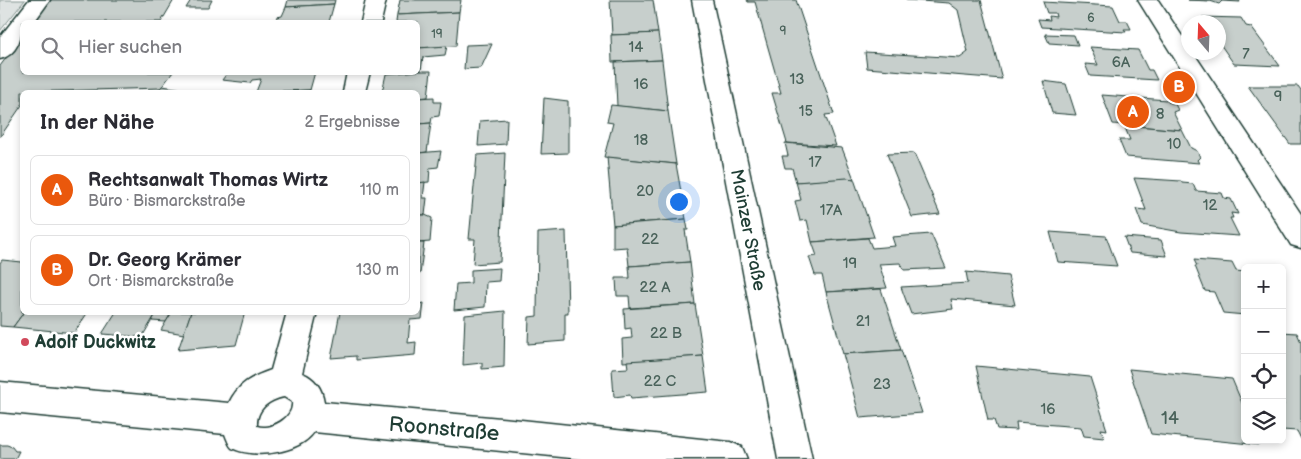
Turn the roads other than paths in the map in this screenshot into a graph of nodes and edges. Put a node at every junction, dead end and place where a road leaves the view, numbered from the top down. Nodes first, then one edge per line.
1 (40, 0) edge
2 (376, 0) edge
3 (702, 0) edge
4 (1148, 0) edge
5 (25, 20) edge
6 (371, 20) edge
7 (20, 27) edge
8 (0, 52) edge
9 (358, 75) edge
10 (354, 90) edge
11 (1301, 237) edge
12 (301, 315) edge
13 (284, 382) junction
14 (0, 397) edge
15 (306, 416) junction
16 (239, 420) junction
17 (266, 452) edge
18 (730, 459) edge
19 (795, 459) edge

1 - 5 street
2 - 6 street
3 - 19 street, Mainzer Straße
4 - 11 street
7 - 8 street
9 - 10 street
12 - 13 street
13 - 15 street
13 - 16 street
14 - 16 street
15 - 17 street
15 - 18 street, Roonstraße
16 - 17 street

